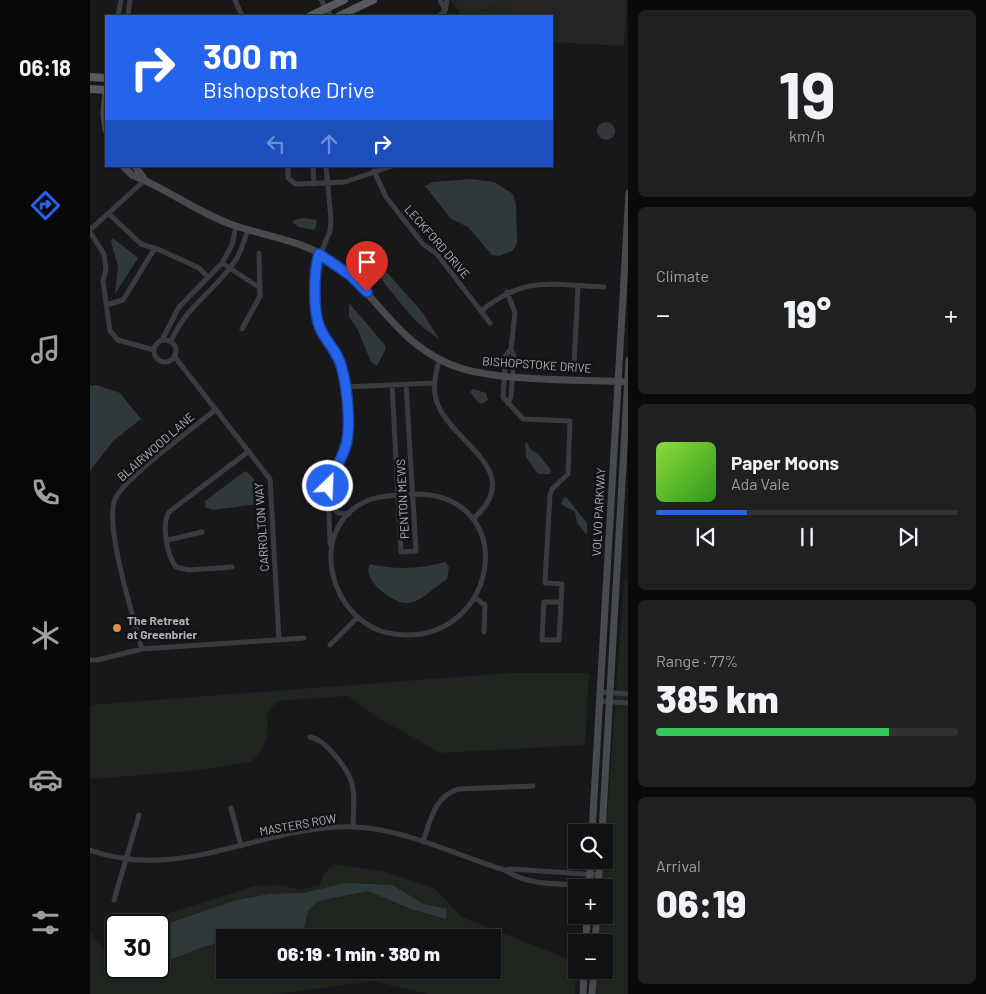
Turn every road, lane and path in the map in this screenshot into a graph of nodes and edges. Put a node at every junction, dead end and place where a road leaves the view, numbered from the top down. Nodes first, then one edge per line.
1 (120, 0) edge
2 (130, 0) edge
3 (235, 0) edge
4 (322, 0) edge
5 (344, 0) edge
6 (372, 0) edge
7 (440, 0) edge
8 (447, 0) edge
9 (327, 8) junction
10 (445, 10) junction
11 (118, 15) edge
12 (128, 15) edge
13 (242, 15) edge
14 (312, 15) edge
15 (330, 15) edge
16 (340, 15) edge
17 (440, 15) edge
18 (90, 77) edge
19 (105, 78) edge
20 (90, 89) edge
21 (105, 89) edge
22 (105, 102) edge
23 (105, 122) edge
24 (124, 167) edge
25 (136, 167) edge
26 (288, 167) edge
27 (313, 167) edge
28 (326, 167) edge
29 (388, 167) edge
30 (374, 171) junction
31 (145, 180) junction
32 (314, 184) junction
33 (328, 184) junction
34 (628, 193) edge
35 (109, 214) junction
36 (236, 226) junction
37 (248, 229) junction
38 (90, 231) edge
39 (155, 248) junction
40 (260, 253) dead end
41 (319, 254) junction
42 (222, 263) junction
43 (229, 268) junction
44 (208, 277) junction
45 (578, 286) junction
46 (604, 287) dead end
47 (260, 288) junction
48 (508, 292) junction
49 (106, 305) junction
50 (481, 311) junction
51 (490, 323) dead end
52 (242, 329) dead end
53 (162, 340) junction
54 (171, 342) junction
55 (154, 350) junction
56 (174, 356) junction
57 (440, 359) junction
58 (628, 360) edge
59 (574, 364) dead end
60 (509, 376) junction
61 (618, 381) junction
62 (628, 382) edge
63 (435, 383) junction
64 (406, 384) junction
65 (392, 385) junction
66 (345, 387) junction
67 (216, 410) junction
68 (249, 451) junction
69 (412, 495) junction
70 (398, 496) junction
71 (327, 502) junction
72 (349, 514) junction
73 (473, 519) junction
74 (202, 532) dead end
75 (168, 540) junction
76 (330, 549) junction
77 (232, 567) dead end
78 (475, 598) junction
79 (560, 602) junction
80 (358, 617) junction
81 (484, 632) dead end
82 (304, 638) dead end
83 (279, 640) junction
84 (330, 645) dead end
85 (142, 649) junction
86 (90, 660) edge
87 (601, 692) junction
88 (610, 693) junction
89 (628, 694) edge
90 (600, 701) junction
91 (609, 701) junction
92 (628, 703) edge
93 (310, 737) dead end
94 (532, 786) dead end
95 (231, 808) dead end
96 (138, 815) dead end
97 (592, 824) edge
98 (602, 824) edge
99 (354, 827) junction
100 (423, 842) junction
101 (241, 846) junction
102 (90, 850) edge
103 (126, 859) junction
104 (590, 869) edge
105 (599, 869) edge
106 (505, 870) junction
107 (590, 874) junction
108 (599, 875) junction
109 (590, 879) edge
110 (599, 879) edge
111 (568, 884) edge
112 (114, 900) dead end
113 (584, 979) edge
114 (593, 979) edge
115 (583, 994) edge
116 (592, 994) edge

1 - 11 street
2 - 12 street
3 - 13 street
4 - 9 street
5 - 9 main road
6 - 16 main road
7 - 10 street
8 - 10 street
9 - 14 main road
9 - 15 street
10 - 17 street
18 - 19 main road
20 - 21 main road
22 - 23 main road
24 - 31 main road, BISHOPSTOKE DRIVE
25 - 31 main road, BISHOPSTOKE DRIVE
26 - 32 street
27 - 32 street
28 - 33 street
29 - 30 street
30 - 33 street
30 - 50 street, LECKFORD DRIVE
31 - 35 street
31 - 36 main road, BISHOPSTOKE DRIVE
32 - 33 street
33 - 41 street
34 - 61 main road, VOLVO PARKWAY
35 - 38 street
35 - 39 street
36 - 37 main road, BISHOPSTOKE DRIVE
36 - 42 street
37 - 41 main road, BISHOPSTOKE DRIVE
37 - 43 street
38 - 49 street
39 - 44 street
39 - 49 street
40 - 47 street
41 - 57 main road, BISHOPSTOKE DRIVE
41 - 66 street
42 - 43 street
42 - 44 street
43 - 47 street
43 - 54 street
44 - 53 street
45 - 46 street
45 - 48 street
45 - 59 street
47 - 52 street
48 - 50 street
48 - 60 street
49 - 55 street
50 - 51 street, LECKFORD DRIVE
53 - 54 street
53 - 55 street
54 - 56 street
55 - 56 street
56 - 67 street, CARROLTON WAY
57 - 60 main road, BISHOPSTOKE DRIVE
57 - 63 street
58 - 62 main road, VOLVO PARKWAY
60 - 61 main road, BISHOPSTOKE DRIVE
60 - 79 street
61 - 62 main road, BISHOPSTOKE DRIVE
61 - 87 main road, VOLVO PARKWAY
62 - 88 main road, VOLVO PARKWAY
63 - 64 street
63 - 73 street
64 - 65 street
64 - 69 street, PENTON MEWS
65 - 66 street
65 - 70 street, PENTON MEWS
66 - 71 street
67 - 68 street, CARROLTON WAY
67 - 85 street, BLAIRWOOD LANE
68 - 75 street
68 - 83 street, CARROLTON WAY
69 - 70 street
69 - 70 street, PENTON MEWS
69 - 73 street
70 - 72 street
71 - 72 street
71 - 76 street
72 - 76 street
73 - 78 street
74 - 75 street
75 - 77 street
76 - 80 street
78 - 80 street
78 - 81 street
79 - 79 street
80 - 84 street
82 - 83 street
83 - 85 street
85 - 86 street
87 - 88 street
87 - 90 main road, VOLVO PARKWAY
88 - 89 street
88 - 91 main road, VOLVO PARKWAY
90 - 91 street
90 - 97 main road, VOLVO PARKWAY
91 - 92 street
91 - 98 main road, VOLVO PARKWAY
93 - 99 street
94 - 100 street
95 - 101 street
96 - 103 street
99 - 100 street, MASTERS ROW
99 - 101 street, MASTERS ROW
100 - 106 street, MASTERS ROW
101 - 103 street, MASTERS ROW
102 - 103 street, MASTERS ROW
103 - 112 street
104 - 107 main road
105 - 108 main road
106 - 107 street, MASTERS ROW
106 - 111 street, MASTERS ROW
107 - 108 street, MASTERS ROW
107 - 109 main road
108 - 110 main road
113 - 115 main road
114 - 116 main road

